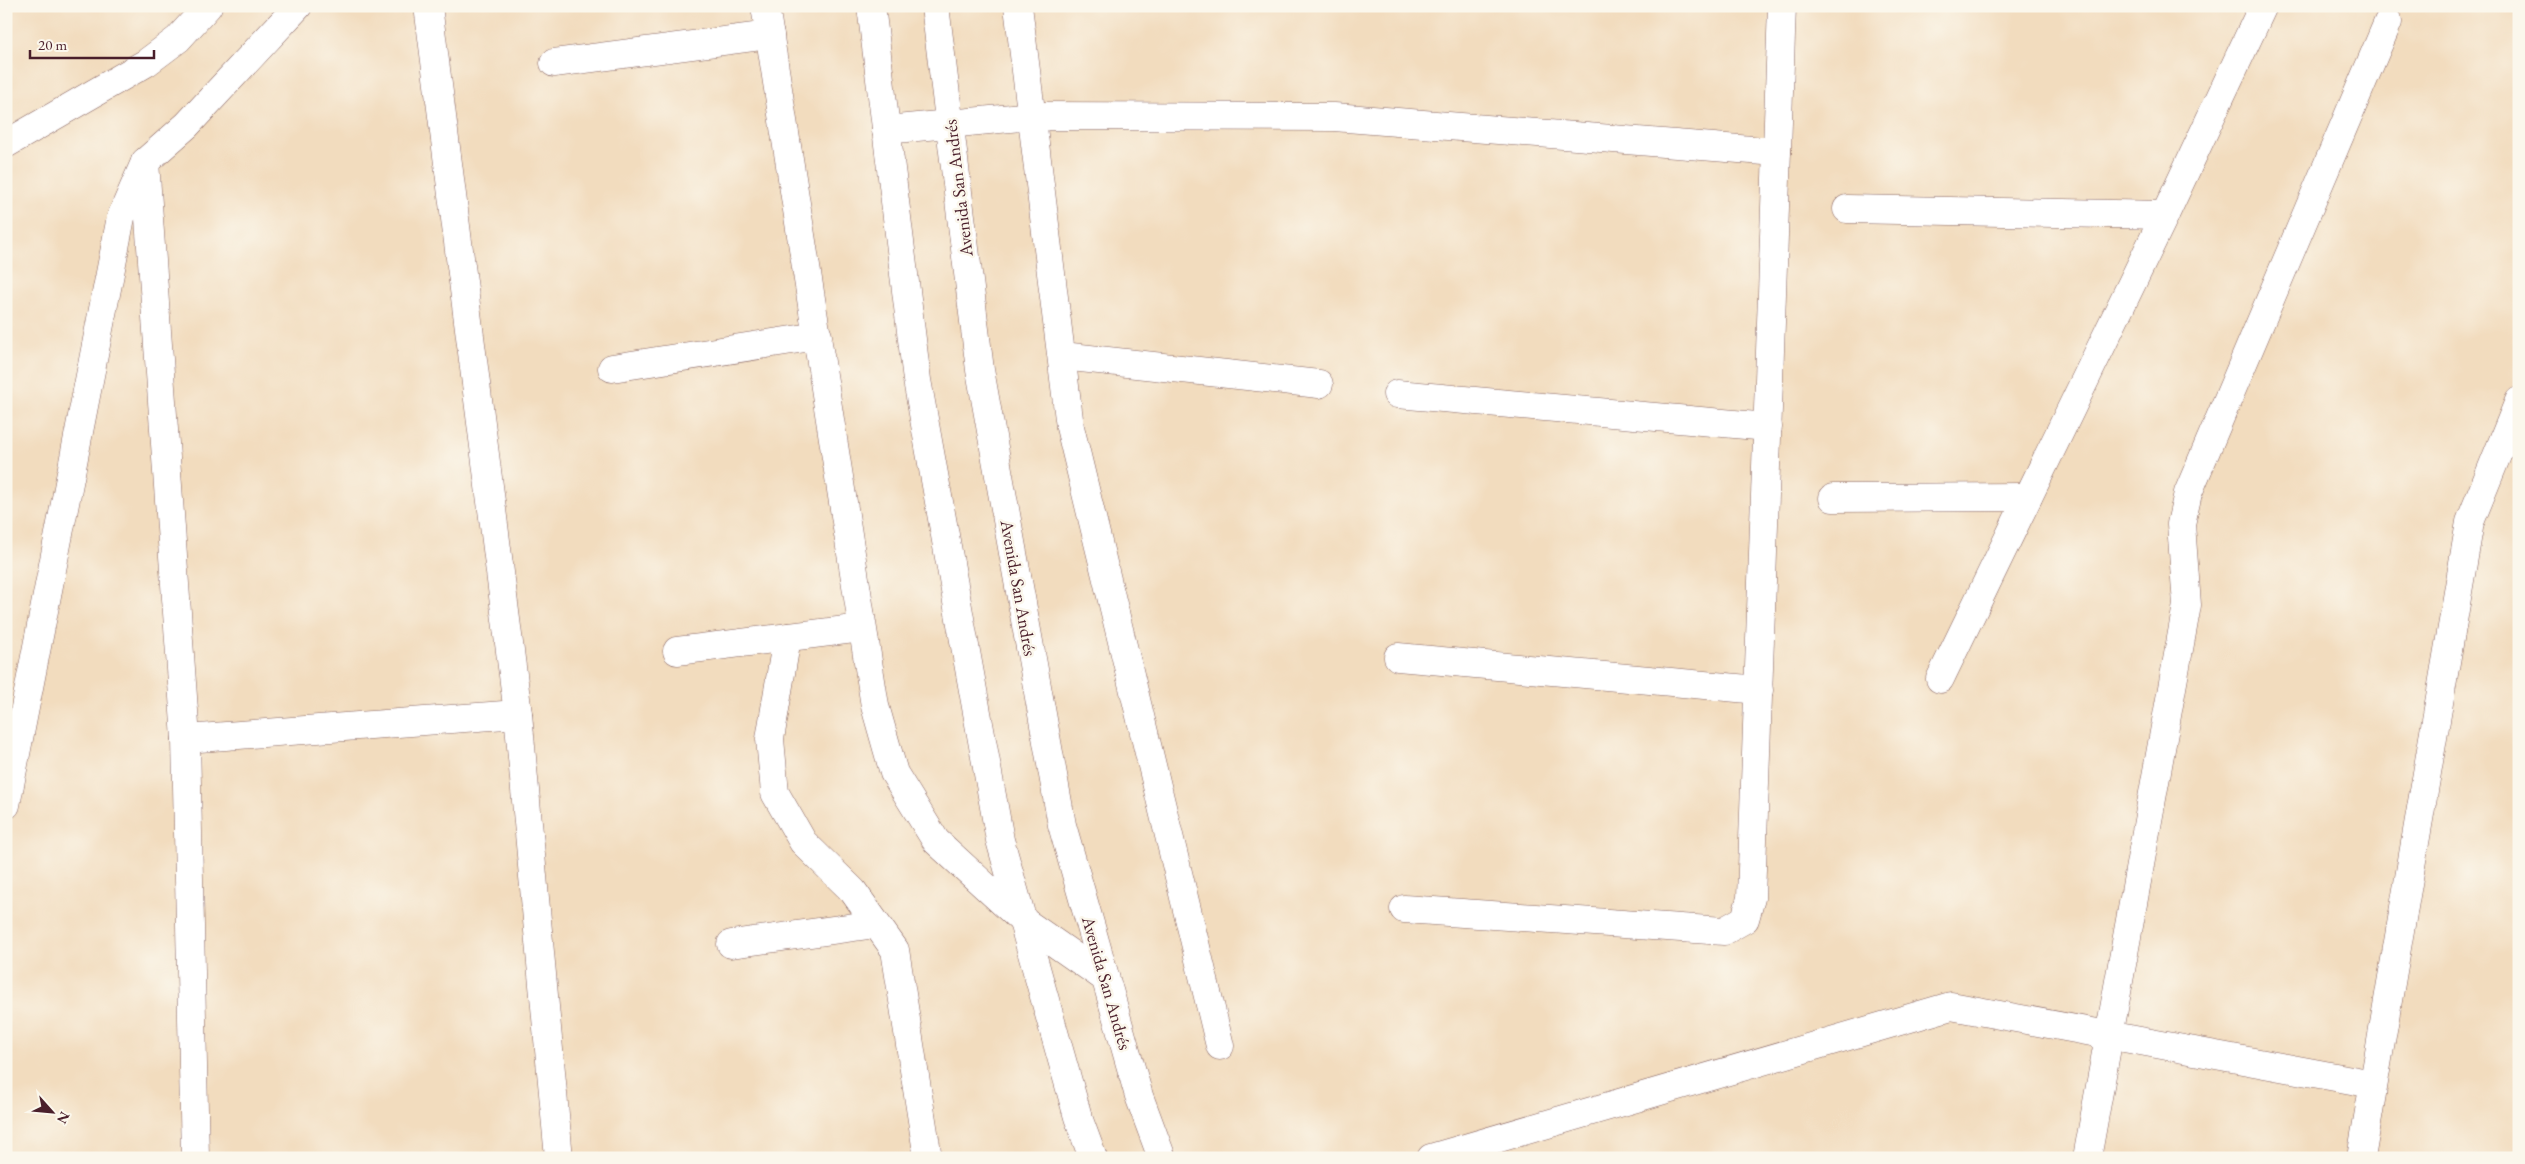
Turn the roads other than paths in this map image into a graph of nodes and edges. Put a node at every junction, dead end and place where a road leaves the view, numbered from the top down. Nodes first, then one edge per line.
1 (208, 6) edge
2 (298, 6) edge
3 (428, 6) edge
4 (765, 6) edge
5 (871, 6) edge
6 (936, 6) edge
7 (1018, 6) edge
8 (1782, 6) edge
9 (2263, 6) edge
10 (2388, 22) dead end
11 (770, 35) junction
12 (554, 63) dead end
13 (1032, 116) junction
14 (950, 125) junction
15 (886, 130) junction
16 (6, 144) edge
17 (1777, 152) junction
18 (145, 162) junction
19 (1847, 209) dead end
20 (2165, 215) junction
21 (818, 336) junction
22 (1062, 356) junction
23 (612, 368) dead end
24 (1319, 384) dead end
25 (1397, 394) dead end
26 (2519, 401) edge
27 (1768, 427) junction
28 (2028, 497) junction
29 (1833, 498) dead end
30 (862, 628) junction
31 (787, 637) junction
32 (677, 651) dead end
33 (1398, 657) dead end
34 (1940, 679) dead end
35 (1759, 690) junction
36 (518, 714) junction
37 (186, 739) junction
38 (6, 805) edge
39 (1404, 909) dead end
40 (1022, 920) junction
41 (876, 924) junction
42 (731, 944) dead end
43 (1105, 978) junction
44 (2108, 1034) junction
45 (1220, 1046) dead end
46 (2373, 1084) junction
47 (195, 1158) edge
48 (559, 1158) edge
49 (928, 1158) edge
50 (1093, 1158) edge
51 (1162, 1158) edge
52 (1430, 1158) edge
53 (2087, 1158) edge
54 (2361, 1158) edge

1 - 16 street
2 - 18 street
3 - 36 street
4 - 11 street
5 - 15 street
6 - 14 street, Avenida San Andrés
7 - 13 street
8 - 17 street
9 - 20 street
10 - 44 street
11 - 12 street
11 - 21 street
13 - 14 street
13 - 17 street
13 - 22 street
14 - 15 street
14 - 43 street, Avenida San Andrés
15 - 40 street
17 - 27 street
18 - 37 street
18 - 38 street
19 - 20 street
20 - 28 street
21 - 23 street
21 - 30 street
22 - 24 street
22 - 45 street
25 - 27 street
26 - 46 street
27 - 35 street
28 - 29 street
28 - 34 street
30 - 31 street
30 - 40 street
31 - 32 street
31 - 41 street
33 - 35 street
35 - 39 street
36 - 37 street
36 - 48 street
37 - 47 street
40 - 43 street
40 - 50 street
41 - 42 street
41 - 49 street
43 - 51 street, Avenida San Andrés
44 - 46 street
44 - 52 street
44 - 53 street
46 - 54 street

